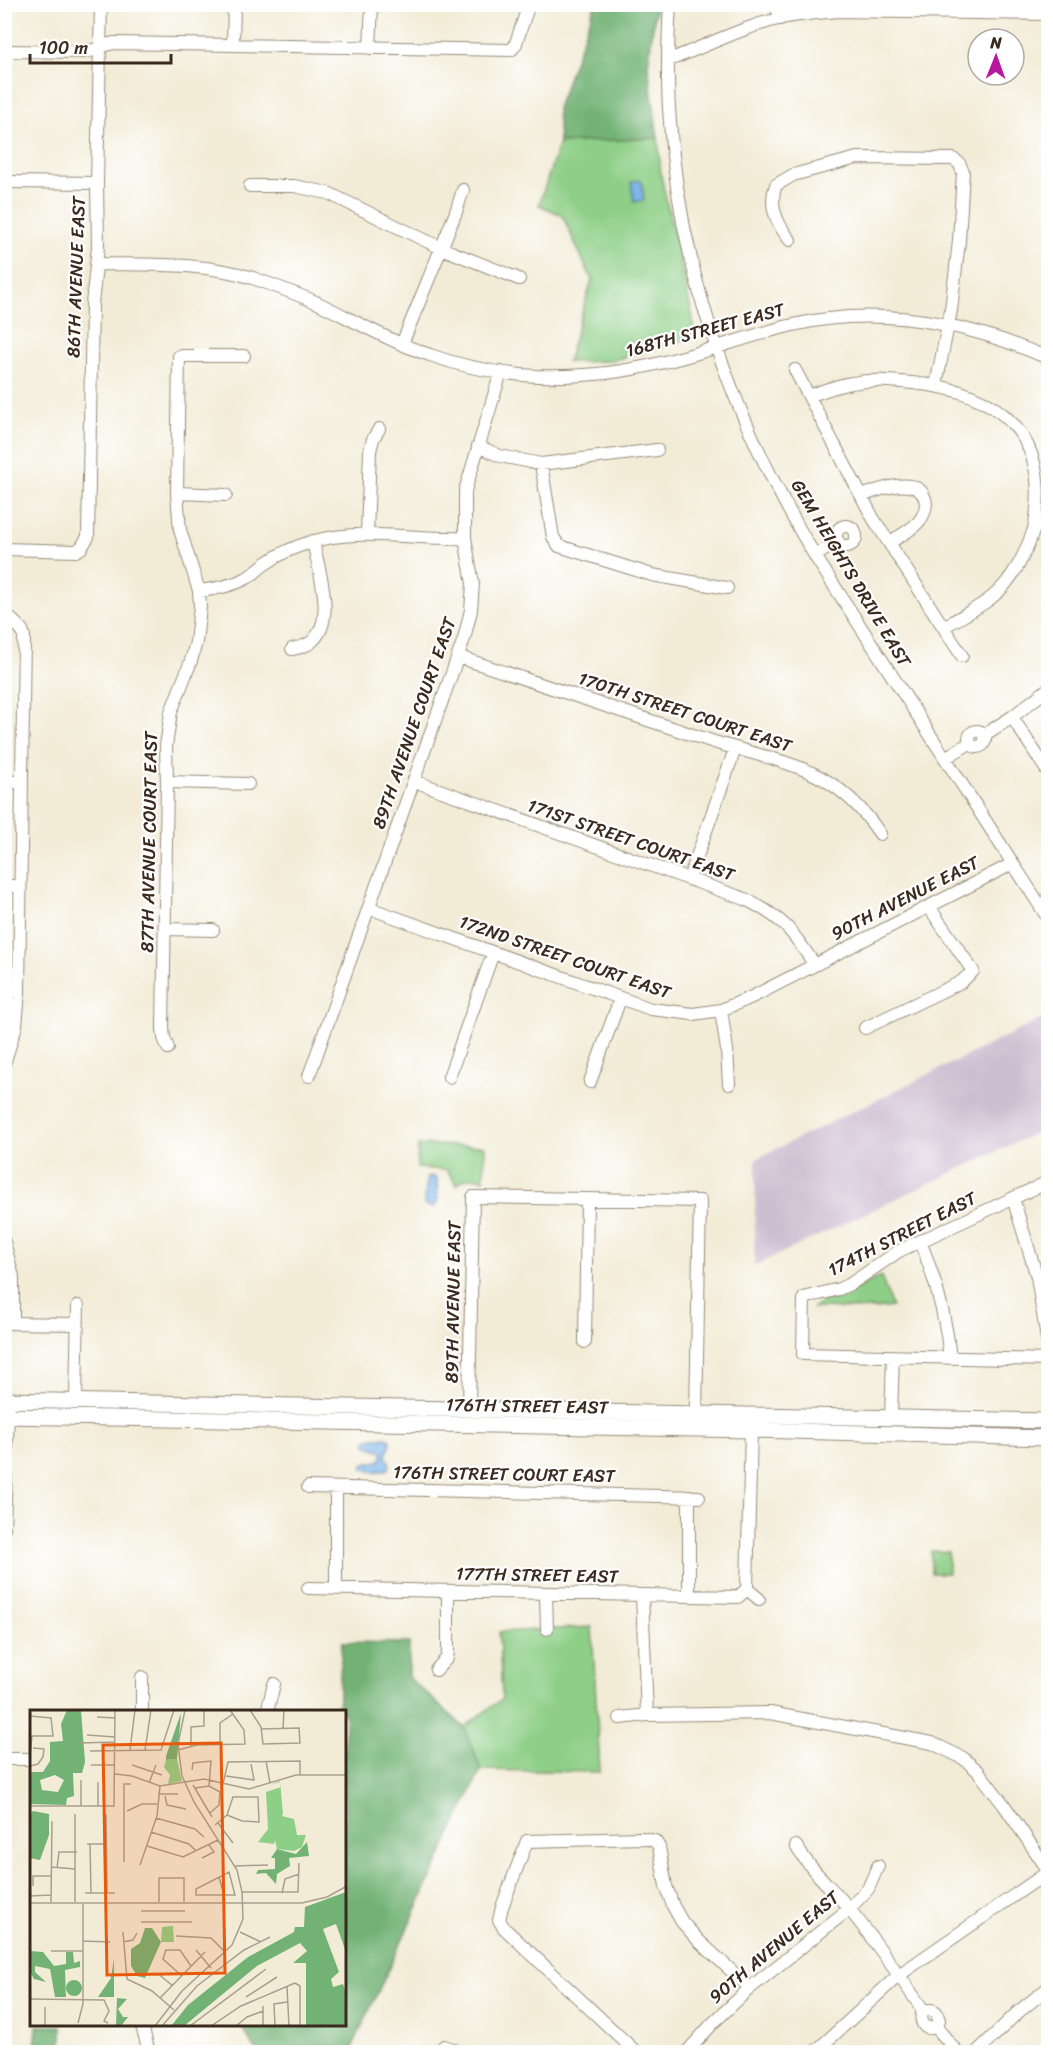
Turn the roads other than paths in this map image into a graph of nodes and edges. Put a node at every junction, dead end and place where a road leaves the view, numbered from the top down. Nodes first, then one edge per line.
1 (101, 4) edge
2 (234, 4) edge
3 (372, 4) edge
4 (529, 4) edge
5 (670, 4) edge
6 (776, 4) edge
7 (1046, 11) edge
8 (780, 19) junction
9 (232, 45) junction
10 (100, 46) junction
11 (370, 48) junction
12 (4, 51) edge
13 (669, 60) junction
14 (4, 182) edge
15 (97, 183) junction
16 (250, 186) dead end
17 (463, 190) dead end
18 (790, 240) dead end
19 (441, 248) junction
20 (96, 264) junction
21 (519, 279) dead end
22 (948, 325) junction
23 (402, 344) junction
24 (716, 347) junction
25 (244, 356) dead end
26 (1048, 358) edge
27 (795, 370) dead end
28 (501, 372) junction
29 (936, 385) junction
30 (809, 396) junction
31 (378, 429) dead end
32 (477, 446) junction
33 (657, 450) dead end
34 (541, 464) junction
35 (177, 493) junction
36 (226, 495) dead end
37 (862, 496) junction
38 (873, 518) junction
39 (367, 534) junction
40 (465, 538) junction
41 (313, 541) junction
42 (889, 543) junction
43 (4, 549) edge
44 (815, 556) junction
45 (727, 588) dead end
46 (199, 591) junction
47 (10, 620) dead end
48 (944, 627) junction
49 (292, 649) dead end
50 (459, 657) junction
51 (962, 657) dead end
52 (1048, 689) edge
53 (1012, 717) junction
54 (735, 748) junction
55 (945, 758) junction
56 (1048, 772) edge
57 (414, 781) junction
58 (4, 782) edge
59 (21, 782) junction
60 (167, 782) junction
61 (248, 784) dead end
62 (880, 834) dead end
63 (1012, 864) junction
64 (689, 879) junction
65 (4, 886) edge
66 (20, 886) junction
67 (369, 908) junction
68 (929, 908) junction
69 (1048, 918) edge
70 (165, 928) junction
71 (213, 930) dead end
72 (493, 953) junction
73 (814, 964) junction
74 (4, 992) edge
75 (19, 992) junction
76 (620, 999) junction
77 (721, 1010) junction
78 (865, 1028) dead end
79 (168, 1048) dead end
80 (4, 1064) edge
81 (309, 1076) dead end
82 (449, 1077) dead end
83 (590, 1082) dead end
84 (729, 1084) dead end
85 (1048, 1182) edge
86 (1013, 1198) junction
87 (587, 1199) junction
88 (920, 1241) junction
89 (4, 1242) edge
90 (78, 1306) dead end
91 (8, 1323) edge
92 (77, 1324) junction
93 (585, 1342) dead end
94 (1048, 1345) edge
95 (893, 1357) junction
96 (950, 1358) junction
97 (1048, 1360) edge
98 (76, 1400) junction
99 (467, 1408) junction
100 (6, 1410) edge
101 (696, 1413) junction
102 (850, 1416) junction
103 (891, 1417) junction
104 (1048, 1420) edge
105 (344, 1422) junction
106 (544, 1426) junction
107 (751, 1430) junction
108 (1048, 1438) edge
109 (308, 1487) dead end
110 (336, 1488) junction
111 (4, 1528) edge
112 (308, 1588) dead end
113 (336, 1588) junction
114 (747, 1589) junction
115 (448, 1591) junction
116 (546, 1594) junction
117 (642, 1595) junction
118 (689, 1596) junction
119 (759, 1599) dead end
120 (547, 1629) dead end
121 (436, 1670) dead end
122 (142, 1677) dead end
123 (274, 1684) dead end
124 (142, 1710) edge
125 (268, 1710) edge
126 (647, 1715) junction
127 (620, 1718) dead end
128 (4, 1759) edge
129 (30, 1759) edge
130 (795, 1846) dead end
131 (878, 1866) dead end
132 (1048, 1871) edge
133 (849, 1910) junction
134 (899, 1975) junction
135 (750, 1988) junction
136 (1048, 1988) edge
137 (142, 2027) edge
138 (444, 2046) dead end
139 (148, 2052) edge
140 (461, 2052) edge
141 (636, 2052) edge
142 (687, 2052) edge
143 (815, 2052) edge
144 (957, 2052) edge
145 (977, 2052) edge

1 - 10 street, 86TH AVENUE EAST
2 - 9 street
3 - 11 street
4 - 11 street
5 - 13 street, GEM HEIGHTS DRIVE EAST
6 - 8 street
7 - 8 street
8 - 13 street
9 - 10 street
9 - 11 street
10 - 12 street
10 - 15 street, 86TH AVENUE EAST
13 - 24 street, GEM HEIGHTS DRIVE EAST
14 - 15 street
15 - 20 street, 86TH AVENUE EAST
16 - 19 street
17 - 19 street
18 - 22 street
19 - 21 street
19 - 23 street
20 - 23 street, 168TH STREET EAST
20 - 43 street, 86TH AVENUE EAST
22 - 24 street, 168TH STREET EAST
22 - 26 street, 168TH STREET EAST
22 - 29 street
23 - 28 street, 168TH STREET EAST
24 - 28 street, 168TH STREET EAST
24 - 44 street, GEM HEIGHTS DRIVE EAST
25 - 35 street, 87TH AVENUE COURT EAST
27 - 30 street
28 - 32 street, 89TH AVENUE COURT EAST
29 - 30 street
29 - 48 street
30 - 37 street
31 - 39 street
32 - 34 street
32 - 40 street, 89TH AVENUE COURT EAST
33 - 34 street
34 - 45 street
35 - 36 street
35 - 46 street, 87TH AVENUE COURT EAST
37 - 38 street
37 - 42 street
38 - 42 street
38 - 44 street
39 - 40 street
39 - 41 street
40 - 50 street, 89TH AVENUE COURT EAST
41 - 46 street
41 - 49 street
42 - 48 street
44 - 55 street, GEM HEIGHTS DRIVE EAST
46 - 60 street, 87TH AVENUE COURT EAST
47 - 59 street
48 - 51 street
50 - 54 street, 170TH STREET COURT EAST
50 - 57 street, 89TH AVENUE COURT EAST
52 - 53 street
53 - 55 street
53 - 56 street
54 - 62 street, 170TH STREET COURT EAST
54 - 64 street
55 - 63 street, GEM HEIGHTS DRIVE EAST
57 - 64 street, 171ST STREET COURT EAST
57 - 67 street, 89TH AVENUE COURT EAST
58 - 59 street
59 - 66 street
60 - 61 street
60 - 70 street, 87TH AVENUE COURT EAST
63 - 68 street, 90TH AVENUE EAST
63 - 69 street, GEM HEIGHTS DRIVE EAST
64 - 73 street, 171ST STREET COURT EAST
65 - 66 street
66 - 75 street
67 - 72 street, 172ND STREET COURT EAST
67 - 81 street, 89TH AVENUE COURT EAST
68 - 73 street, 90TH AVENUE EAST
68 - 78 street
70 - 71 street
70 - 79 street, 87TH AVENUE COURT EAST
72 - 76 street, 172ND STREET COURT EAST
72 - 82 street
73 - 77 street, 172ND STREET COURT EAST
74 - 75 street
75 - 80 street
76 - 77 street, 172ND STREET COURT EAST
76 - 83 street
77 - 84 street
85 - 86 street, 174TH STREET EAST
86 - 88 street, 174TH STREET EAST
86 - 94 street
87 - 93 street
87 - 99 street, 89TH AVENUE EAST
87 - 101 street
88 - 95 street, 174TH STREET EAST
88 - 96 street
89 - 91 street
90 - 92 street
91 - 92 street
92 - 98 street
95 - 96 street
95 - 103 street
96 - 97 street
98 - 99 main road, 176TH STREET EAST
98 - 100 main road
99 - 101 main road, 176TH STREET EAST
99 - 105 main road
100 - 105 main road, 176TH STREET EAST
100 - 111 street
101 - 102 main road, 176TH STREET EAST
101 - 106 main road
102 - 103 main road, 176TH STREET EAST
102 - 107 main road
103 - 104 main road, 176TH STREET EAST
105 - 106 main road, 176TH STREET EAST
106 - 107 main road, 176TH STREET EAST
107 - 108 main road, 176TH STREET EAST
107 - 114 street
109 - 110 street, 176TH STREET COURT EAST
110 - 113 street
110 - 118 street, 176TH STREET COURT EAST
112 - 113 street, 177TH STREET EAST
113 - 115 street, 177TH STREET EAST
114 - 118 street, 177TH STREET EAST
114 - 119 street
115 - 116 street, 177TH STREET EAST
115 - 121 street
116 - 117 street, 177TH STREET EAST
116 - 120 street
117 - 118 street, 177TH STREET EAST
117 - 126 street
122 - 124 street
123 - 125 street
126 - 127 street
126 - 132 street
128 - 129 street
130 - 133 street
131 - 133 street, 90TH AVENUE EAST
132 - 134 street
133 - 134 street
133 - 135 street, 90TH AVENUE EAST
134 - 143 street
134 - 144 street
135 - 141 street
135 - 142 street, 90TH AVENUE EAST
136 - 145 street
137 - 139 street
138 - 140 street

